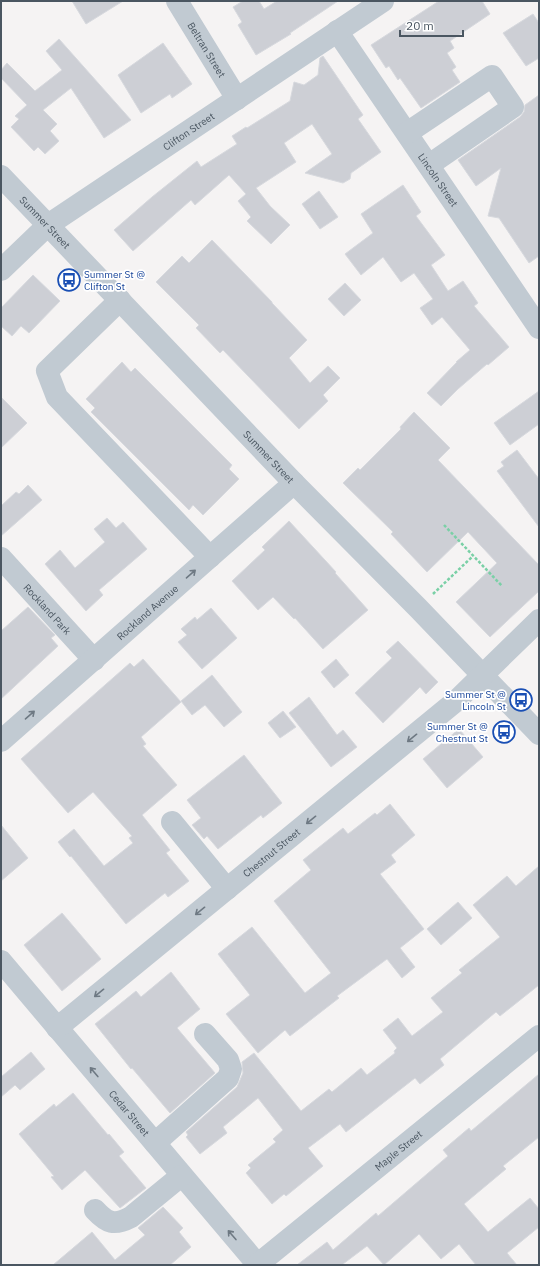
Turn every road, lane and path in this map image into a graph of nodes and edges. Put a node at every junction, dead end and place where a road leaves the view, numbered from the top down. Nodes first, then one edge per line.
1 (177, 1) edge
2 (383, 1) edge
3 (337, 31) junction
4 (237, 99) junction
5 (407, 133) junction
6 (428, 165) junction
7 (1, 176) edge
8 (48, 225) junction
9 (1, 270) edge
10 (120, 300) junction
11 (539, 328) edge
12 (294, 483) junction
13 (444, 525) dead end
14 (474, 556) junction
15 (1, 558) edge
16 (210, 558) junction
17 (502, 586) dead end
18 (430, 597) dead end
19 (539, 620) edge
20 (94, 660) junction
21 (483, 675) junction
22 (539, 734) edge
23 (1, 741) edge
24 (172, 822) dead end
25 (226, 889) junction
26 (1, 961) edge
27 (57, 1028) junction
28 (205, 1034) dead end
29 (539, 1036) edge
30 (155, 1143) junction
31 (181, 1176) junction
32 (95, 1210) dead end
33 (257, 1265) edge

1 - 4 street, Beltran Street
2 - 3 street, Clifton Street
3 - 4 street, Clifton Street
3 - 5 street, Lincoln Street
4 - 8 street, Clifton Street
5 - 6 street, Lincoln Street
5 - 6 street
6 - 11 street, Lincoln Street
7 - 8 street, Summer Street
8 - 9 street, Clifton Street
8 - 10 street, Summer Street
10 - 12 street, Summer Street
10 - 16 street
12 - 16 street, Rockland Avenue
12 - 21 street, Summer Street
13 - 14 path
14 - 17 path
14 - 18 path
15 - 20 street, Rockland Park
20 -> 16 street, Rockland Avenue
19 - 21 street
23 -> 20 street, Rockland Avenue
21 - 22 street, Summer Street
21 -> 25 street, Chestnut Street
24 - 25 street
25 -> 27 street, Chestnut Street
26 - 27 street, Cedar Street
30 -> 27 street, Cedar Street
28 - 30 street
29 - 33 street, Maple Street
30 - 31 street, Cedar Street
31 - 32 street
33 -> 31 street, Cedar Street

